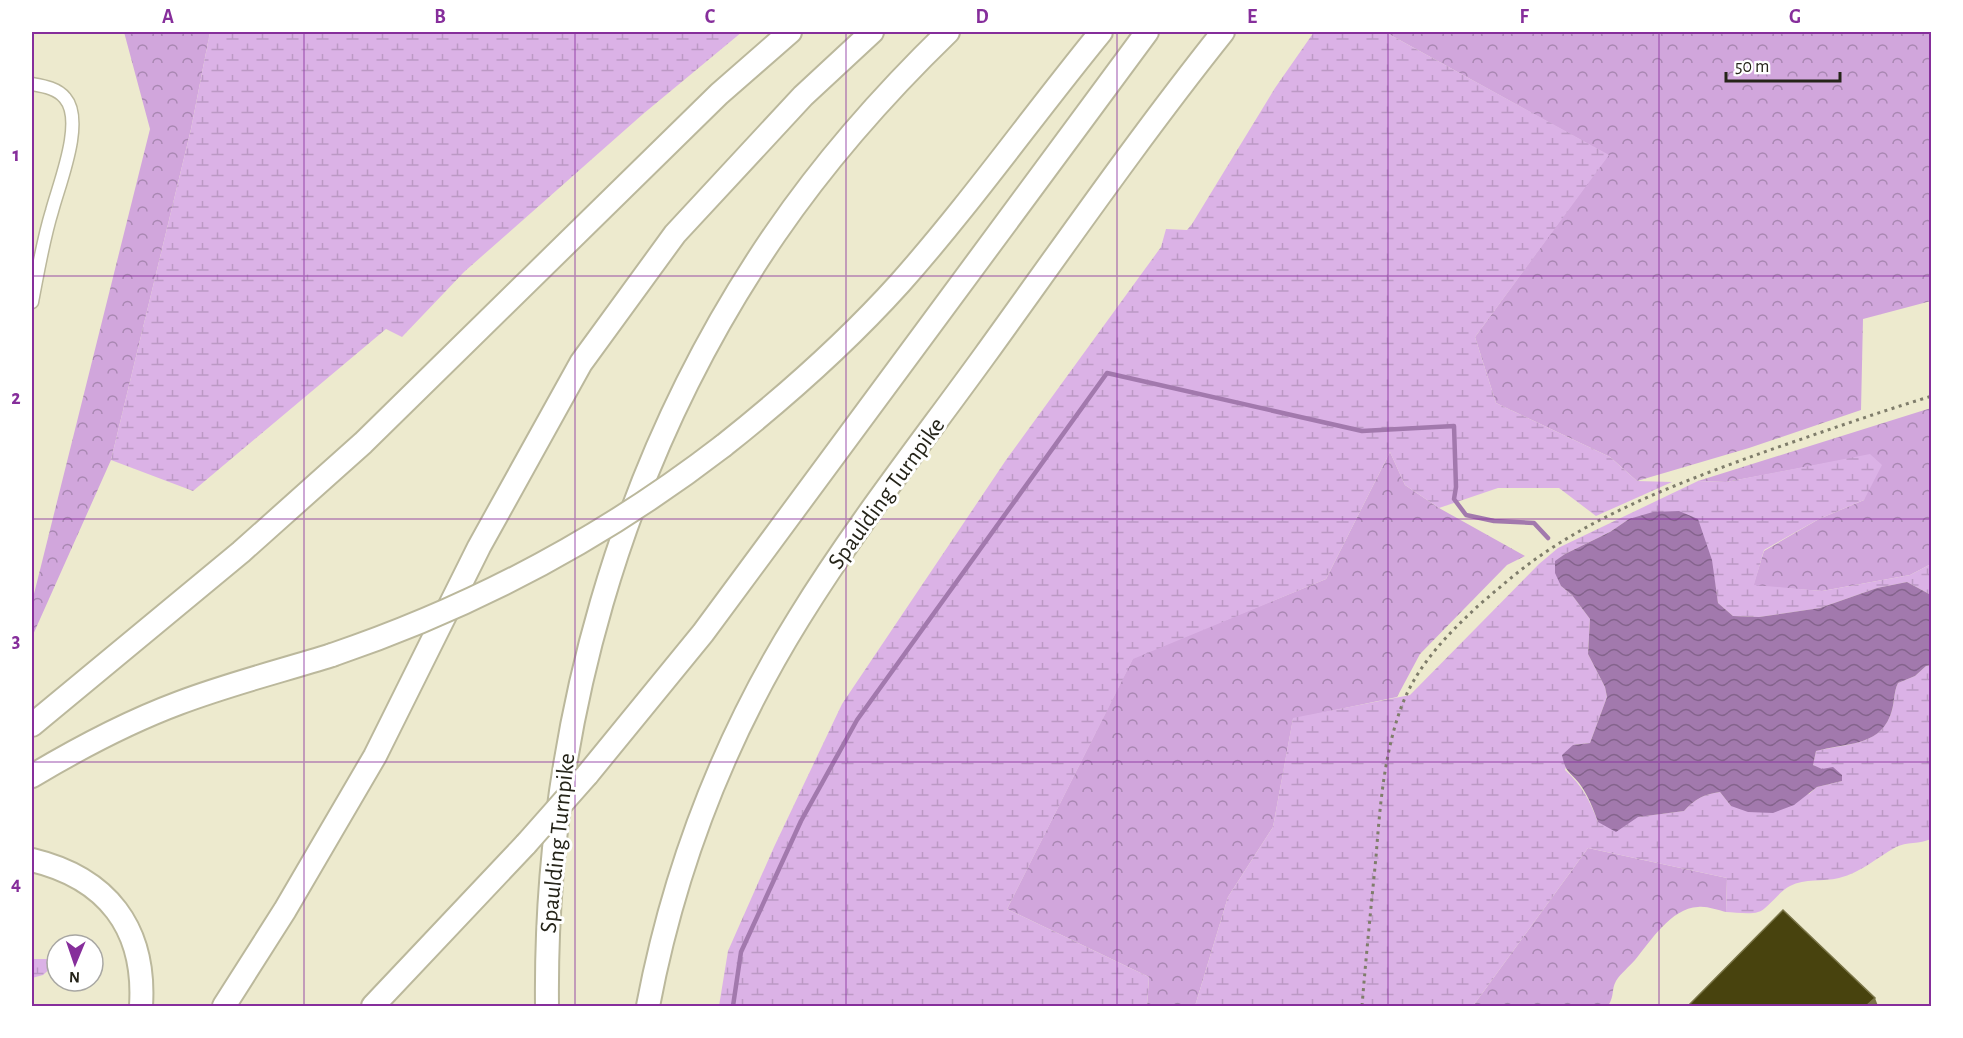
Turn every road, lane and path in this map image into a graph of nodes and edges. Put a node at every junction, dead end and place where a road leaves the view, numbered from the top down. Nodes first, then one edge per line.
1 (790, 32) edge
2 (872, 32) edge
3 (948, 32) edge
4 (1101, 32) edge
5 (1147, 32) edge
6 (1223, 32) edge
7 (32, 84) edge
8 (32, 302) edge
9 (1932, 396) edge
10 (32, 725) edge
11 (32, 776) edge
12 (32, 860) edge
13 (141, 1006) edge
14 (224, 1006) edge
15 (373, 1006) edge
16 (547, 1006) edge
17 (648, 1006) edge
18 (1362, 1006) edge

1 - 10 highway
2 - 14 highway
3 - 16 highway, Spaulding Turnpike
4 - 11 highway, bridge
5 - 15 highway, bridge
6 - 17 highway, Spaulding Turnpike
7 - 8 street
9 - 18 path
12 - 13 highway

